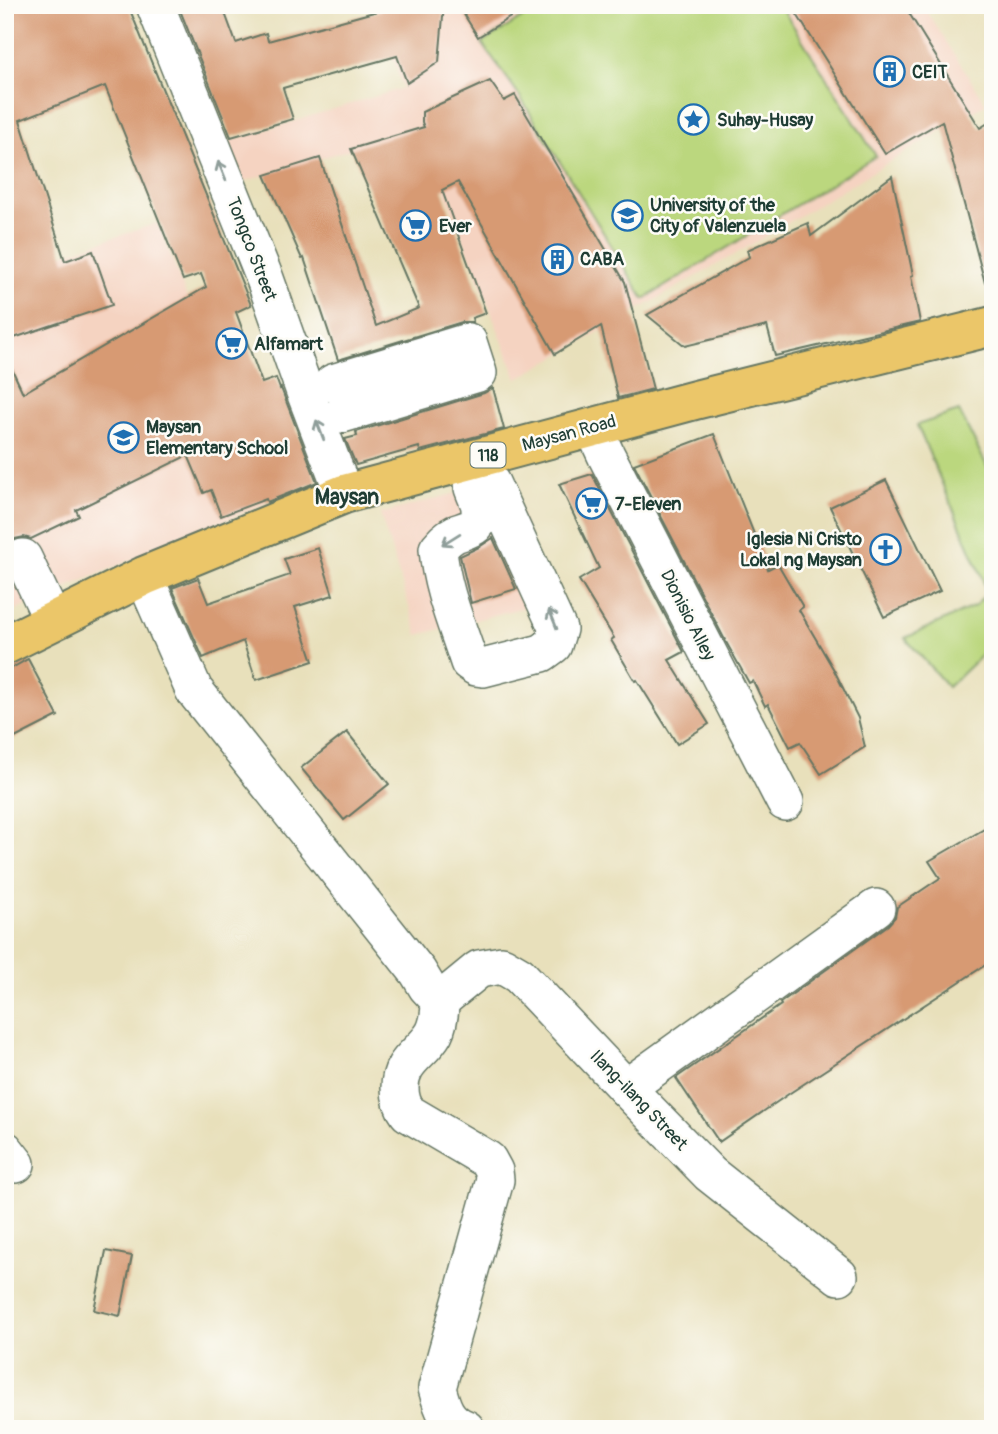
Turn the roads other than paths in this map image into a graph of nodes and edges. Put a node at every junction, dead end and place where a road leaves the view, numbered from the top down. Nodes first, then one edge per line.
1 (155, 5) edge
2 (993, 326) edge
3 (473, 357) dead end
4 (337, 399) dead end
5 (593, 427) junction
6 (482, 485) joint
7 (344, 494) junction
8 (23, 558) dead end
9 (144, 576) junction
10 (53, 621) junction
11 (5, 645) edge
12 (785, 802) dead end
13 (876, 908) dead end
14 (440, 1001) junction
15 (626, 1088) junction
16 (839, 1276) dead end
17 (466, 1429) edge

7 -> 1 street, Tongco Street
2 - 5 main road, Maysan Road / 118
3 - 4 street
5 - 7 main road, Maysan Road / 118
5 - 12 street, Dionisio Alley
6 -> 6 street
7 - 9 main road, Maysan Road / 118
8 - 10 street
9 - 10 main road, Maysan Road / 118
9 - 14 street
10 - 11 main road, Maysan Road / 118
13 - 15 street
14 - 15 street, Ilang-ilang Street
14 - 17 street
15 - 16 street, Ilang-ilang Street

